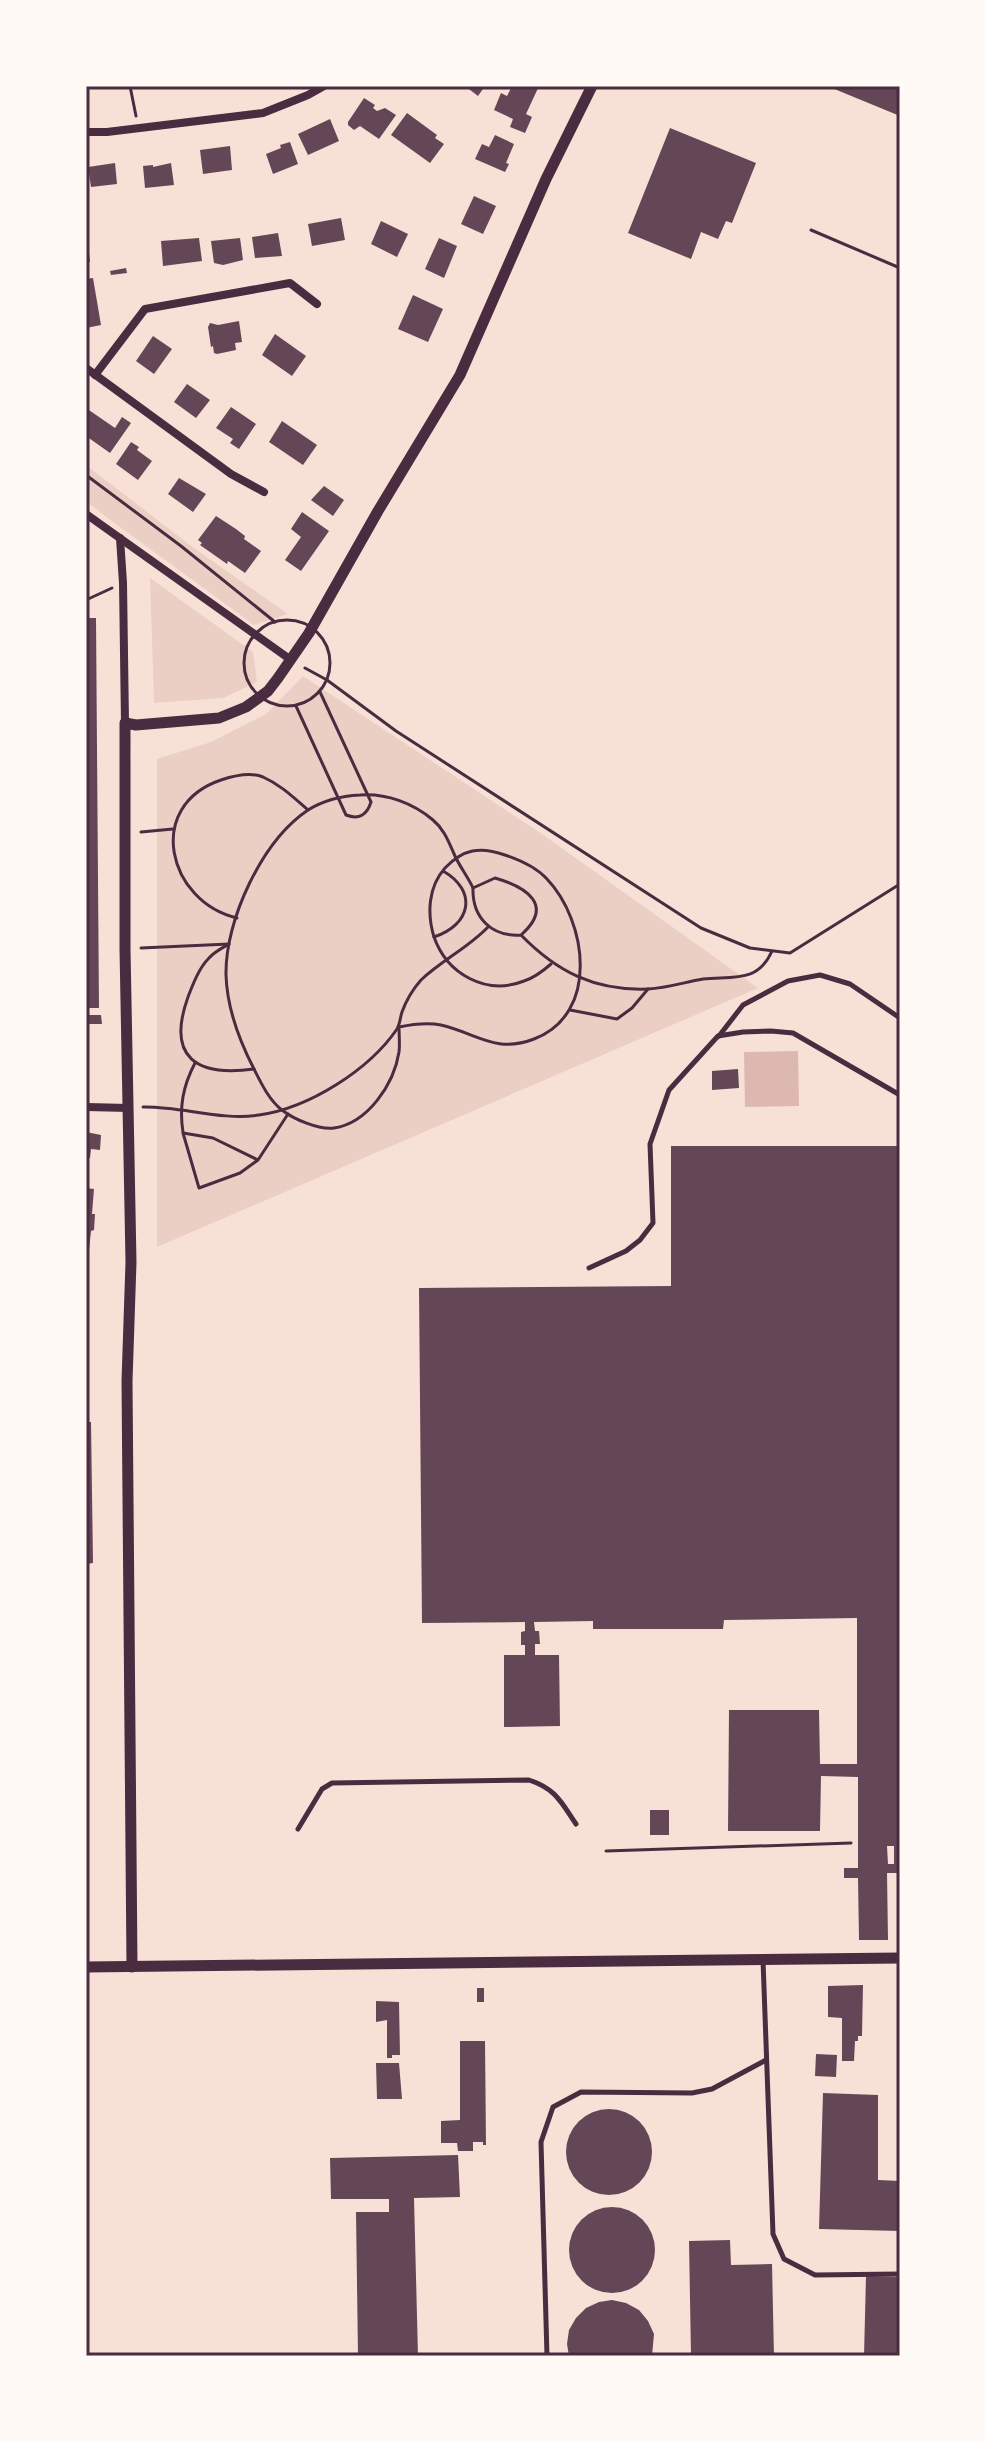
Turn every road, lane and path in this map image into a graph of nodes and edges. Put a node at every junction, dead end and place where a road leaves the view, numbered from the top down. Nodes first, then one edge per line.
1 (130, 86) edge
2 (324, 86) edge
3 (592, 86) edge
4 (138, 127) junction
5 (86, 132) edge
6 (811, 230) dead end
7 (900, 268) edge
8 (317, 304) dead end
9 (89, 371) edge
10 (86, 475) edge
11 (264, 492) dead end
12 (86, 514) edge
13 (120, 538) junction
14 (123, 583) junction
15 (86, 600) edge
16 (275, 622) dead end
17 (291, 660) junction
18 (320, 692) dead end
19 (296, 706) dead end
20 (125, 723) junction
21 (367, 794) junction
22 (338, 796) junction
23 (308, 810) junction
24 (173, 829) junction
25 (126, 834) junction
26 (456, 857) junction
27 (443, 871) junction
28 (900, 884) edge
29 (473, 888) junction
30 (237, 918) junction
31 (488, 927) junction
32 (521, 935) junction
33 (434, 937) junction
34 (229, 944) junction
35 (125, 949) junction
36 (772, 951) junction
37 (446, 960) junction
38 (552, 964) junction
39 (579, 977) junction
40 (648, 989) junction
41 (570, 1010) junction
42 (900, 1018) edge
43 (399, 1027) junction
44 (718, 1036) junction
45 (195, 1063) junction
46 (254, 1069) junction
47 (900, 1095) edge
48 (86, 1107) edge
49 (129, 1108) junction
50 (280, 1109) junction
51 (180, 1111) junction
52 (288, 1114) junction
53 (183, 1133) junction
54 (258, 1160) junction
55 (589, 1268) dead end
56 (576, 1824) dead end
57 (298, 1829) dead end
58 (851, 1843) dead end
59 (606, 1851) dead end
60 (900, 1958) edge
61 (763, 1959) junction
62 (86, 1967) edge
63 (132, 1967) junction
64 (766, 2060) junction
65 (900, 2274) edge
66 (547, 2356) edge

1 - 4 path
2 - 4 street
3 - 17 street
4 - 5 street
6 - 7 path
8 - 9 street
9 - 11 street
10 - 16 path
12 - 13 street
13 - 14 street
13 - 17 street
14 - 15 path
14 - 20 street
17 - 20 street
17 - 36 path
18 - 21 path
19 - 22 path
20 - 25 street
21 - 22 path
21 - 22 path
21 - 26 path
22 - 23 path
23 - 24 path
23 - 30 path
24 - 25 path
24 - 30 path
25 - 35 street
26 - 27 path
26 - 29 path
26 - 39 path
27 - 33 path
27 - 33 path
28 - 36 path
29 - 31 path
29 - 32 path
30 - 34 path
31 - 32 path
31 - 37 path
32 - 38 path
33 - 37 path
34 - 35 path
34 - 45 path
34 - 46 path
35 - 49 street
36 - 40 path
37 - 38 path
37 - 43 path
38 - 39 path
39 - 40 path
39 - 41 path
40 - 41 path
41 - 43 path
42 - 44 lane
43 - 50 path
43 - 52 path
44 - 47 lane
44 - 55 lane
45 - 46 path
45 - 51 path
46 - 50 path
48 - 49 street
49 - 51 path
49 - 63 street
50 - 51 path
50 - 52 path
51 - 53 path
52 - 54 path
53 - 54 path
53 - 54 path
56 - 57 lane
58 - 59 path
60 - 61 street
61 - 63 street
61 - 64 lane
62 - 63 street
64 - 65 lane
64 - 66 lane

